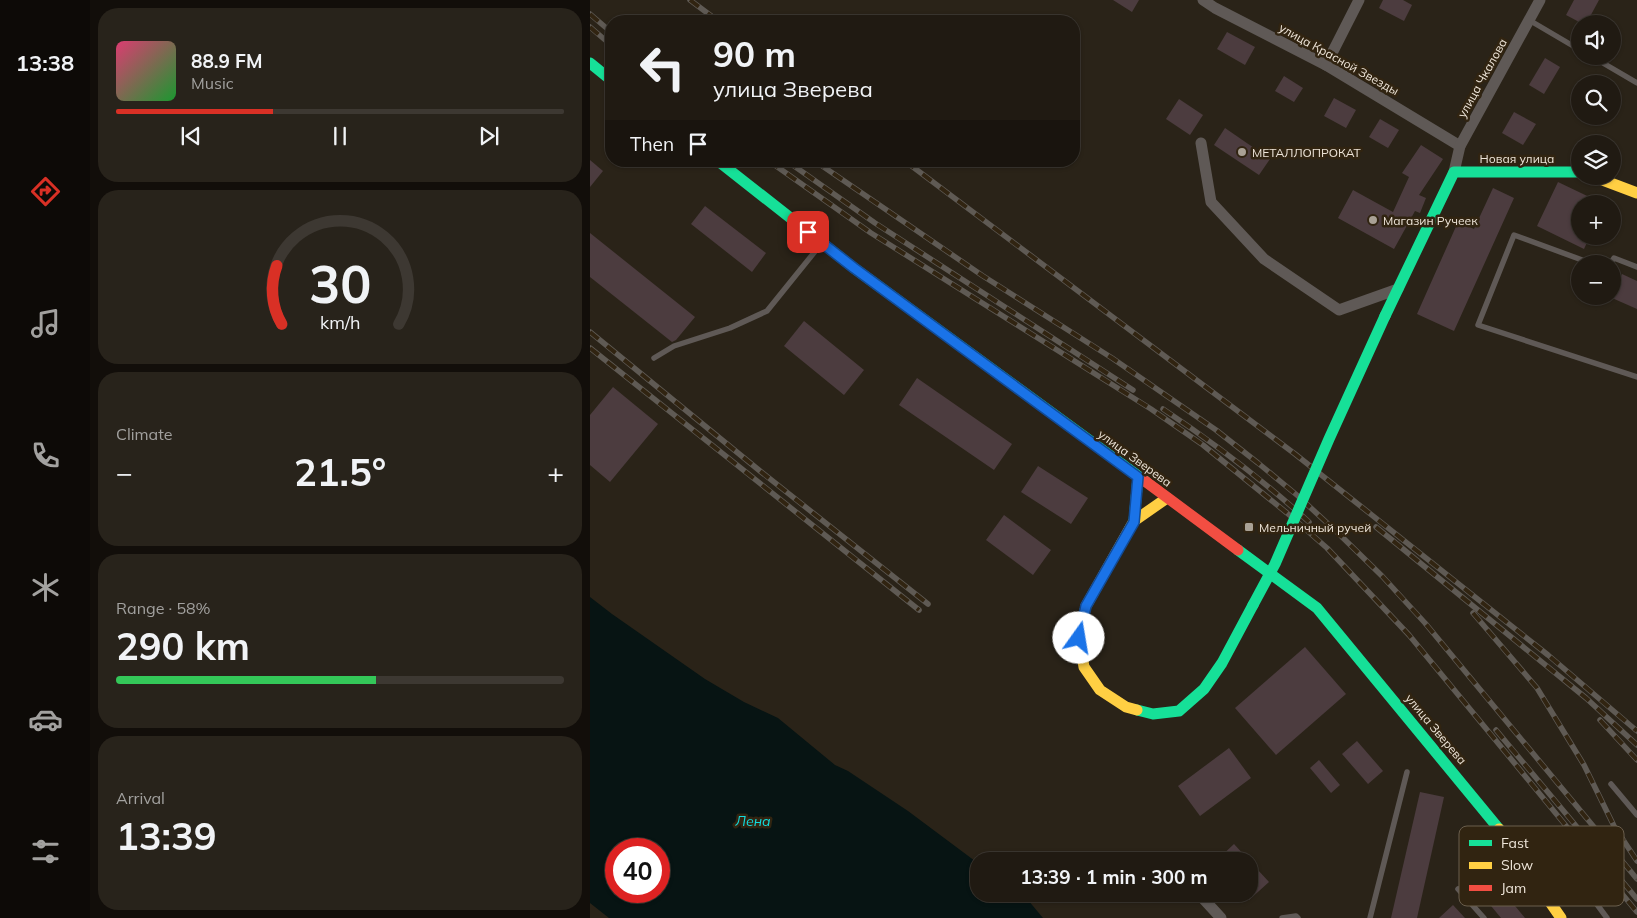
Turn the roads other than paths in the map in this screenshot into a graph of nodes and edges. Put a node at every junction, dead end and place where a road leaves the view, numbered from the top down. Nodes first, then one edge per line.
1 (1203, 0) edge
2 (1359, 0) edge
3 (1540, 0) edge
4 (1529, 20) junction
5 (1571, 45) edge
6 (590, 63) edge
7 (1326, 65) junction
8 (1606, 65) edge
9 (605, 75) edge
10 (1637, 84) edge
11 (1201, 143) dead end
12 (1460, 146) junction
13 (726, 167) edge
14 (1454, 172) junction
15 (1571, 172) edge
16 (1616, 185) edge
17 (1637, 193) edge
18 (822, 243) junction
19 (1571, 256) edge
20 (1621, 260) edge
21 (1637, 266) edge
22 (1398, 290) junction
23 (654, 358) dead end
24 (1637, 376) edge
25 (1138, 477) junction
26 (1167, 498) junction
27 (1134, 522) junction
28 (1407, 772) dead end
29 (1611, 784) dead end
30 (1637, 815) edge
31 (1497, 826) edge
32 (1206, 902) edge
33 (1473, 906) edge
34 (1553, 906) edge
35 (1599, 906) edge
36 (1221, 918) edge
37 (1282, 918) edge
38 (1298, 918) edge
39 (1370, 918) edge
40 (1484, 918) edge
41 (1561, 918) edge
42 (1608, 918) edge

1 - 7 street, улица Красной Звезды
2 - 7 street
3 - 4 street, улица Чкалова
4 - 5 lane
4 - 12 street, улица Чкалова
6 - 9 main road
7 - 12 street, улица Красной Звезды
8 - 10 lane
11 - 22 street
12 - 14 street, улица Чкалова
13 - 18 main road, улица Зверева
14 - 15 main road, Новая улица
14 - 22 main road
16 - 17 main road
18 - 23 lane
18 - 25 main road, улица Зверева
19 - 24 lane
20 - 21 lane
22 - 27 main road, bridge
25 - 26 main road, улица Зверева
25 - 27 main road
26 - 27 main road
26 - 31 main road, улица Зверева
28 - 39 lane
29 - 30 lane
32 - 36 street
33 - 40 lane
34 - 41 main road, улица Зверева
35 - 42 lane
37 - 38 lane

